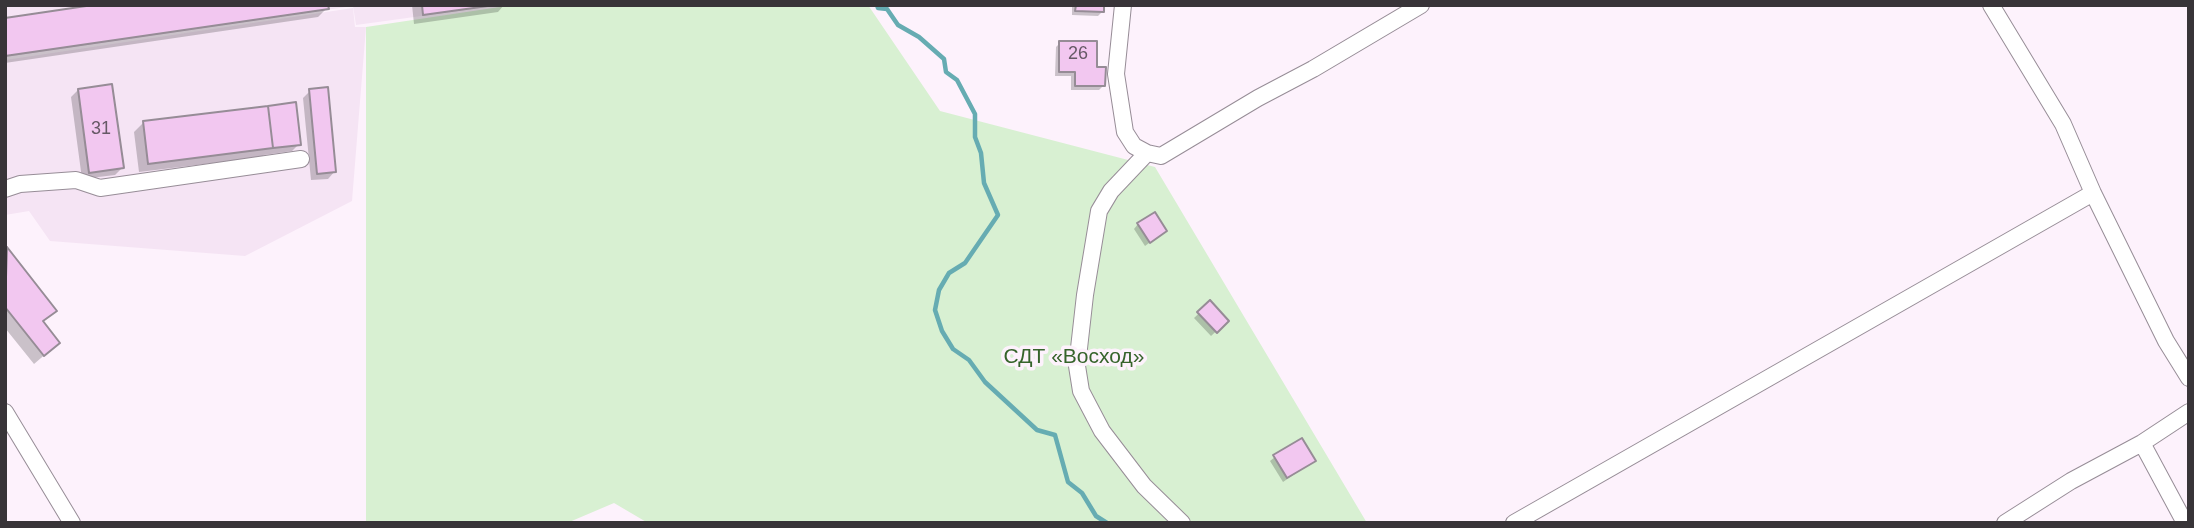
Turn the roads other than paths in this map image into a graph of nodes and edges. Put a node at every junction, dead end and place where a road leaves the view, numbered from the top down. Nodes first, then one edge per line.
1 (1123, 5) edge
2 (1421, 5) edge
3 (1991, 5) edge
4 (1147, 153) junction
5 (301, 159) dead end
6 (5, 189) edge
7 (2093, 193) junction
8 (2189, 378) edge
9 (5, 412) edge
10 (2189, 412) edge
11 (2142, 443) junction
12 (72, 523) edge
13 (1182, 523) edge
14 (1514, 523) edge
15 (2005, 523) edge
16 (2185, 523) edge

1 - 4 lane
2 - 4 lane
3 - 7 lane
4 - 13 lane
5 - 6 lane
7 - 8 lane
7 - 14 lane
9 - 12 lane
10 - 11 lane
11 - 15 lane
11 - 16 lane

